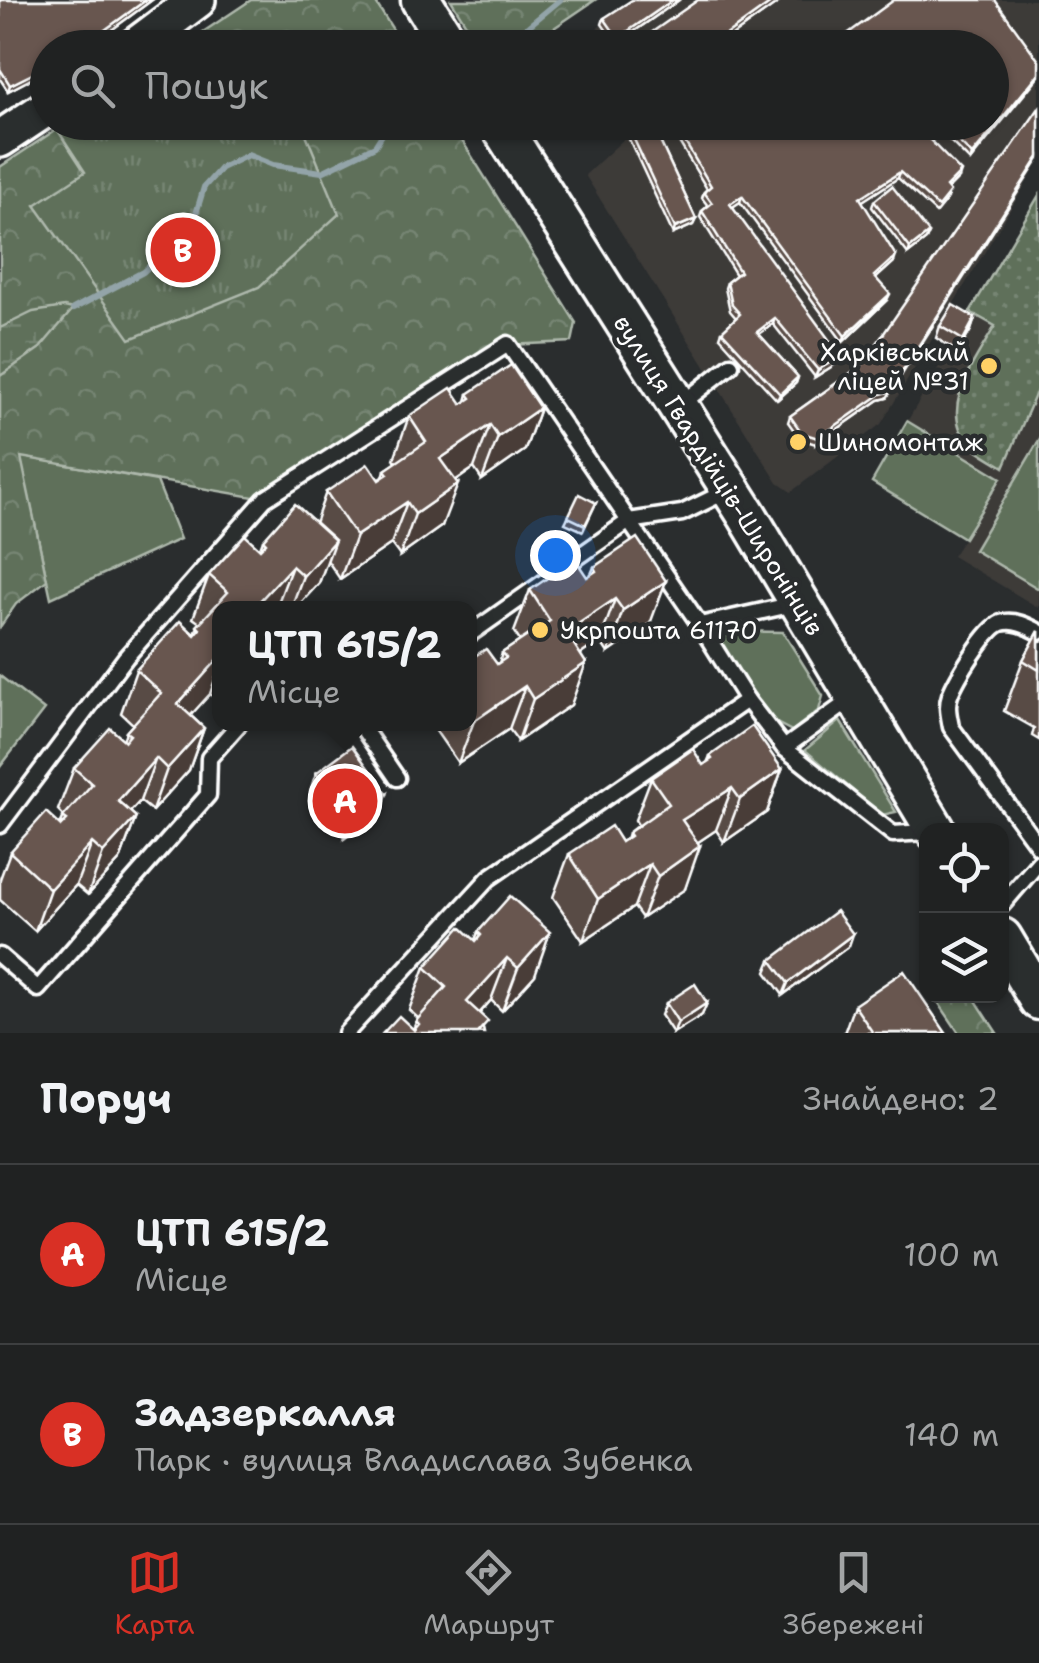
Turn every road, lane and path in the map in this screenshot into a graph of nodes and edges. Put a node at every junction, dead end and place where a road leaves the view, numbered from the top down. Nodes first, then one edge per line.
1 (196, 0) edge
2 (421, 0) edge
3 (157, 30) edge
4 (440, 30) edge
5 (30, 119) edge
6 (0, 139) edge
7 (509, 140) edge
8 (730, 365) dead end
9 (678, 406) junction
10 (730, 490) junction
11 (629, 522) junction
12 (800, 602) junction
13 (700, 625) junction
14 (477, 629) edge
15 (1039, 632) edge
16 (857, 696) junction
17 (748, 700) junction
18 (234, 731) edge
19 (365, 731) edge
20 (784, 748) junction
21 (398, 778) dead end
22 (932, 823) edge
23 (0, 825) edge
24 (919, 832) edge
25 (1039, 847) edge
26 (1039, 862) edge
27 (1009, 897) edge
28 (1009, 950) edge
29 (0, 956) edge
30 (1039, 1000) edge
31 (346, 1033) edge

1 - 3 street
2 - 4 main road
5 - 6 street
7 - 9 main road, вулиця Гвардійців-Широнінців
8 - 9 lane
9 - 10 main road, вулиця Гвардійців-Широнінців
10 - 11 lane
10 - 12 main road, вулиця Гвардійців-Широнінців
11 - 13 lane
11 - 14 lane
11 - 23 lane
12 - 13 lane
12 - 16 main road, вулиця Гвардійців-Широнінців
13 - 17 lane
15 - 25 lane
16 - 20 lane
16 - 22 main road, вулиця Гвардійців-Широнінців
17 - 20 lane
17 - 31 lane
18 - 29 lane
19 - 21 lane
20 - 24 lane
26 - 27 lane
28 - 30 main road

